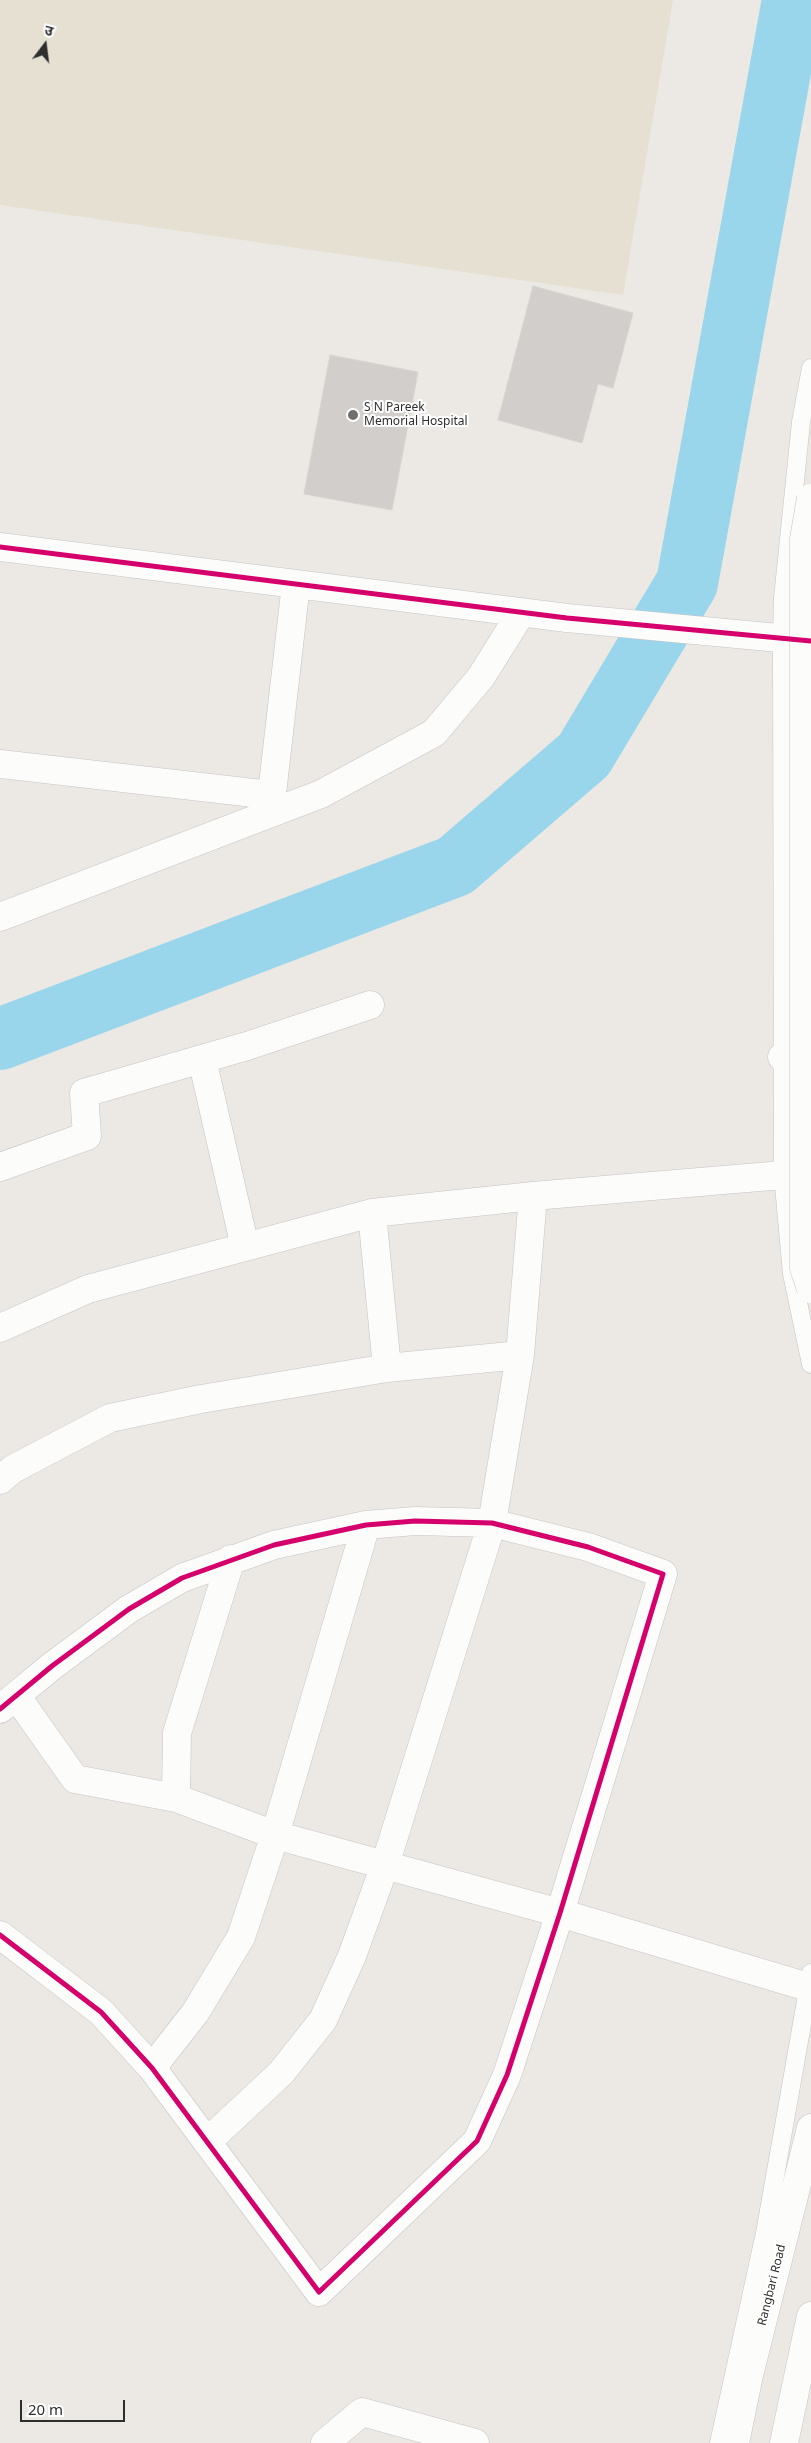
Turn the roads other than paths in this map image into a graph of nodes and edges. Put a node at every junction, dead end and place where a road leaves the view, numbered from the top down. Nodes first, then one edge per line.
1 (811, 368) edge
2 (811, 498) edge
3 (0, 547) edge
4 (296, 584) junction
5 (520, 613) junction
6 (776, 637) junction
7 (811, 641) edge
8 (0, 764) edge
9 (270, 804) junction
10 (0, 916) edge
11 (370, 1006) dead end
12 (782, 1057) junction
13 (202, 1059) junction
14 (811, 1059) edge
15 (0, 1167) edge
16 (783, 1175) junction
17 (533, 1196) junction
18 (372, 1212) junction
19 (245, 1247) junction
20 (811, 1289) edge
21 (0, 1328) edge
22 (520, 1355) junction
23 (811, 1364) edge
24 (387, 1368) junction
25 (0, 1480) edge
26 (492, 1523) junction
27 (366, 1525) junction
28 (231, 1558) junction
29 (9, 1703) edge
30 (176, 1798) junction
31 (275, 1835) junction
32 (385, 1865) junction
33 (560, 1913) junction
34 (0, 1935) edge
35 (809, 1980) edge
36 (152, 2068) junction
37 (811, 2128) edge
38 (207, 2142) junction
39 (811, 2316) edge
40 (325, 2443) edge
41 (475, 2443) edge
42 (719, 2443) edge
43 (736, 2443) edge
44 (784, 2443) edge

1 - 6 lane
2 - 20 street, bridge
3 - 4 street
4 - 5 street
4 - 9 street
5 - 6 street
5 - 9 street
6 - 7 street
6 - 12 lane
8 - 9 street
9 - 10 street
11 - 13 street
12 - 14 street
12 - 16 lane
13 - 15 street
13 - 19 street
16 - 17 street
16 - 23 lane
17 - 18 street
17 - 22 street
18 - 19 street
18 - 24 street
19 - 21 street
22 - 24 street
22 - 26 street
24 - 25 street
26 - 27 street
26 - 32 street
26 - 33 street
27 - 28 street
27 - 31 street
28 - 29 street
28 - 30 street
29 - 30 street
30 - 31 street
31 - 32 street
31 - 36 street
32 - 33 street
32 - 38 street
33 - 35 street
33 - 38 street
34 - 36 street
35 - 42 lane
36 - 38 street
37 - 43 street, Rangbari Road
39 - 44 street
40 - 41 street

